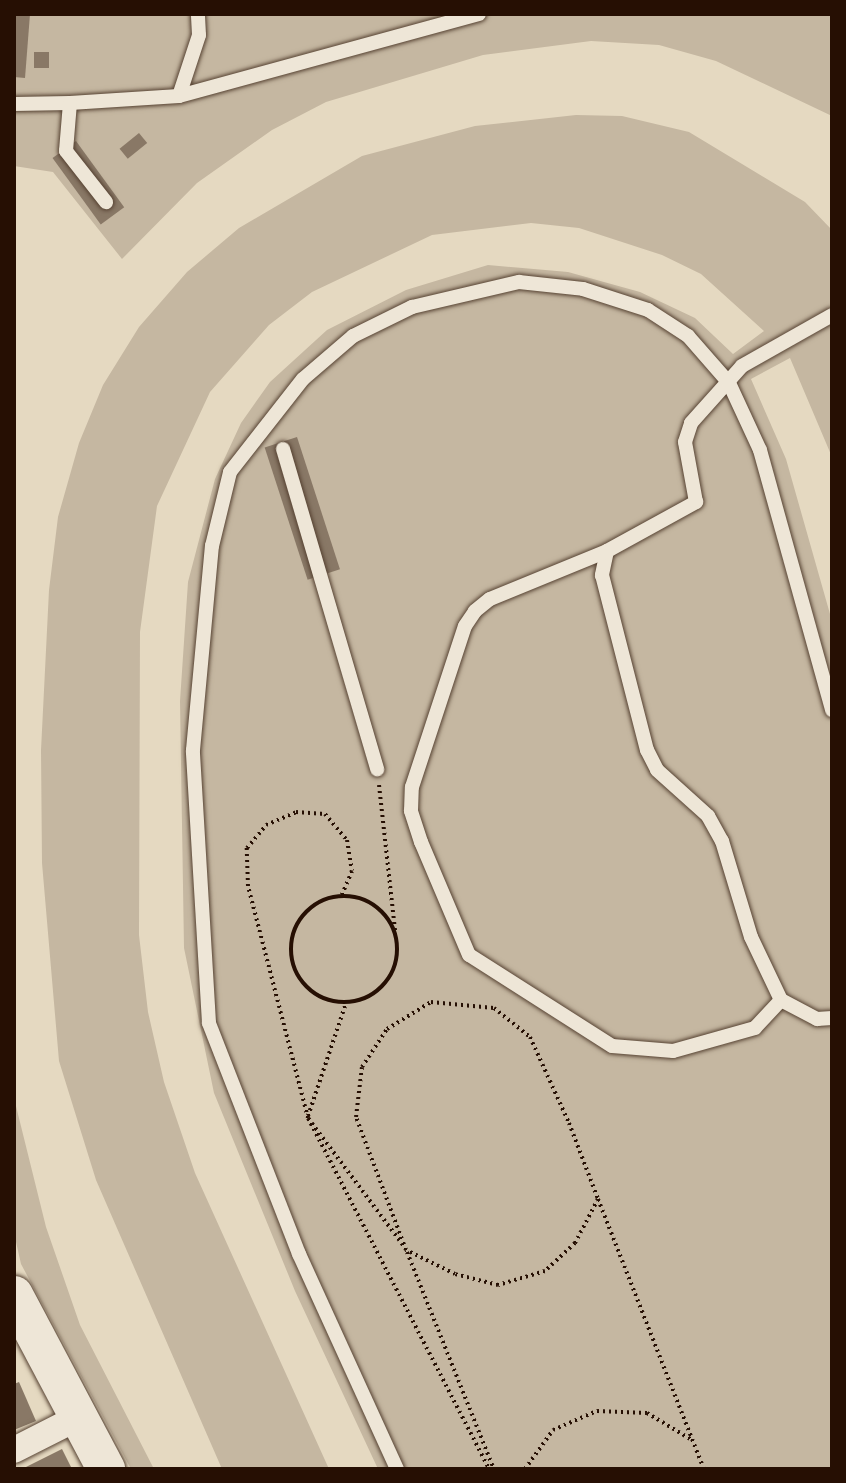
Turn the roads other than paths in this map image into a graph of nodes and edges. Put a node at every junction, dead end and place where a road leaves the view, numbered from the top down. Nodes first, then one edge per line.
1 (198, 14) edge
2 (479, 14) edge
3 (179, 96) junction
4 (70, 103) junction
5 (14, 104) edge
6 (106, 202) dead end
7 (832, 315) edge
8 (729, 383) junction
9 (283, 449) dead end
10 (607, 551) junction
11 (832, 710) edge
12 (377, 769) road end
13 (781, 1000) junction
14 (832, 1018) edge
15 (14, 1264) edge
16 (21, 1310) edge
17 (77, 1418) junction
18 (14, 1450) edge
19 (106, 1469) edge
20 (397, 1469) edge

1 - 3 lane
2 - 3 lane
3 - 4 lane
4 - 5 lane
4 - 6 lane
7 - 8 lane
8 - 10 lane
8 - 11 lane
8 - 20 lane
9 - 12 lane
10 - 13 lane
10 - 13 lane
13 - 14 lane
15 - 16 main road
16 - 17 main road
17 - 18 street
17 - 19 main road

